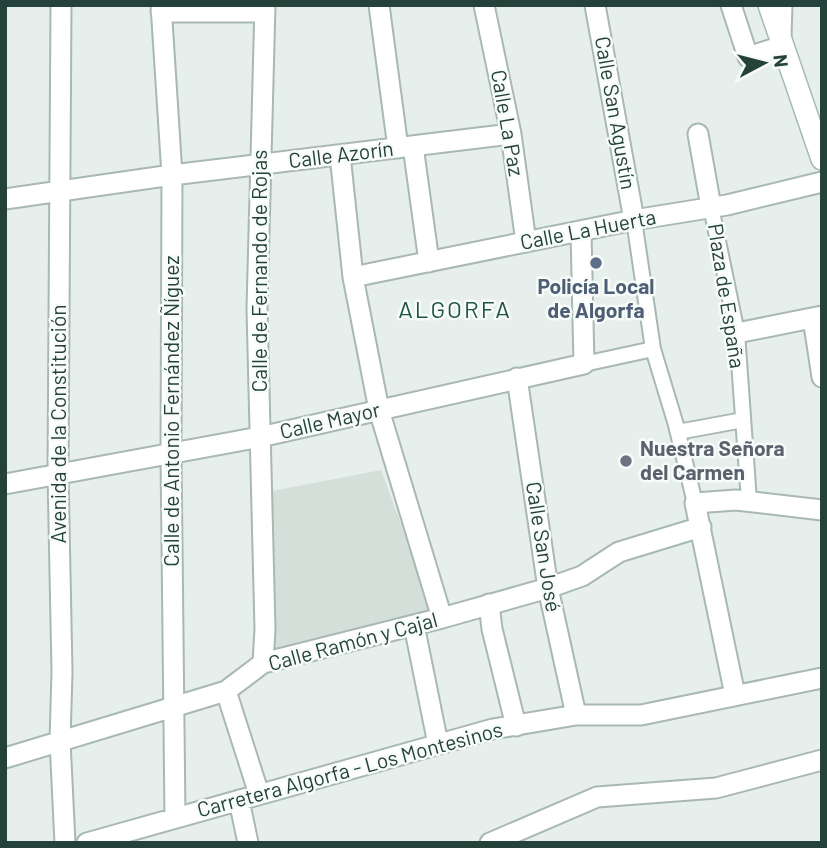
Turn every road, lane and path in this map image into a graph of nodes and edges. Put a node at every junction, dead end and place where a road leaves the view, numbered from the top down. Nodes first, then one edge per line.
1 (61, 5) edge
2 (379, 5) edge
3 (484, 5) edge
4 (595, 5) edge
5 (731, 5) edge
6 (769, 5) edge
7 (782, 5) edge
8 (265, 8) edge
9 (161, 9) edge
10 (781, 43) junction
11 (511, 134) junction
12 (698, 134) dead end
13 (405, 147) junction
14 (340, 155) junction
15 (822, 159) edge
16 (260, 165) junction
17 (172, 175) junction
18 (822, 182) edge
19 (60, 189) junction
20 (5, 199) edge
21 (711, 207) junction
22 (634, 220) junction
23 (581, 231) junction
24 (526, 242) junction
25 (429, 262) junction
26 (353, 276) junction
27 (817, 317) edge
28 (737, 333) junction
29 (653, 349) junction
30 (584, 364) junction
31 (822, 377) edge
32 (517, 378) junction
33 (379, 410) junction
34 (743, 420) junction
35 (678, 432) junction
36 (260, 437) junction
37 (171, 454) junction
38 (58, 473) junction
39 (5, 484) edge
40 (749, 501) junction
41 (695, 503) junction
42 (822, 510) edge
43 (701, 527) junction
44 (548, 587) junction
45 (489, 604) junction
46 (442, 618) junction
47 (414, 625) junction
48 (263, 663) junction
49 (822, 678) edge
50 (226, 691) junction
51 (736, 695) junction
52 (174, 705) junction
53 (576, 715) junction
54 (516, 726) junction
55 (60, 741) junction
56 (438, 744) junction
57 (5, 758) edge
58 (822, 760) edge
59 (260, 794) junction
60 (239, 800) junction
61 (175, 817) junction
62 (65, 843) edge
63 (87, 843) edge
64 (248, 843) edge
65 (490, 843) edge

1 - 19 street, Avenida de la Constitución
2 - 13 street
3 - 11 street, Calle La Paz
4 - 22 street, Calle San Agustín
5 - 10 street
6 - 10 main road
7 - 10 street
8 - 9 street
8 - 16 street, Calle de Fernando de Rojas
9 - 17 street, Calle de Antonio Fernández Ñíguez
10 - 15 main road
11 - 13 street, Calle Azorín
11 - 24 street, Calle La Paz
12 - 21 street, Plaza de España
13 - 14 street, Calle Azorín
13 - 25 street
14 - 16 street, Calle Azorín
14 - 26 street
16 - 17 street, Calle Azorín
16 - 36 street, Calle de Fernando de Rojas
17 - 19 street, Calle Azorín
17 - 37 street, Calle de Antonio Fernández Ñíguez
18 - 21 street, Calle La Huerta
19 - 20 street, Calle Azorín
19 - 38 street, Avenida de la Constitución
21 - 22 street, Calle La Huerta
21 - 28 street, Plaza de España
22 - 23 street, Calle La Huerta
22 - 29 street
23 - 24 street, Calle La Huerta
23 - 30 street
24 - 25 street, Calle La Huerta
25 - 26 street, Calle La Huerta
26 - 33 street
27 - 28 street
27 - 31 street
28 - 34 street, Plaza de España
29 - 30 street, Calle Mayor
29 - 35 street
30 - 32 street, Calle Mayor
32 - 33 street, Calle Mayor
32 - 44 street, Calle San José
33 - 36 street, Calle Mayor
33 - 46 street
34 - 35 street
34 - 40 street, Plaza de España
35 - 41 street
36 - 37 street, Calle Mayor
36 - 48 street, Calle de Fernando de Rojas
37 - 38 street, Calle Mayor
37 - 52 street, Calle de Antonio Fernández Ñíguez
38 - 39 street, Calle Mayor
38 - 55 street, Avenida de la Constitución
40 - 41 street
40 - 42 street
41 - 43 street
43 - 44 street, Calle Ramón y Cajal
43 - 51 street
44 - 45 street, Calle Ramón y Cajal
44 - 53 street, Calle San José
45 - 46 street, Calle Ramón y Cajal
45 - 54 street
46 - 47 street, Calle Ramón y Cajal
47 - 48 street, Calle Ramón y Cajal
47 - 56 street
48 - 50 street, Calle Ramón y Cajal
49 - 51 street, Carretera Algorfa - Los Montesinos
50 - 52 street, Calle Ramón y Cajal
50 - 59 street
51 - 53 street, Carretera Algorfa - Los Montesinos
52 - 55 street, Calle Ramón y Cajal
52 - 61 street, Calle de Antonio Fernández Ñíguez
53 - 54 street, Carretera Algorfa - Los Montesinos
54 - 56 street, Carretera Algorfa - Los Montesinos
55 - 57 street, Calle Ramón y Cajal
55 - 62 street, Avenida de la Constitución
56 - 59 street, Carretera Algorfa - Los Montesinos
58 - 65 street
59 - 60 street, Carretera Algorfa - Los Montesinos
60 - 61 street, Carretera Algorfa - Los Montesinos
60 - 64 street
61 - 63 street, Carretera Algorfa - Los Montesinos

